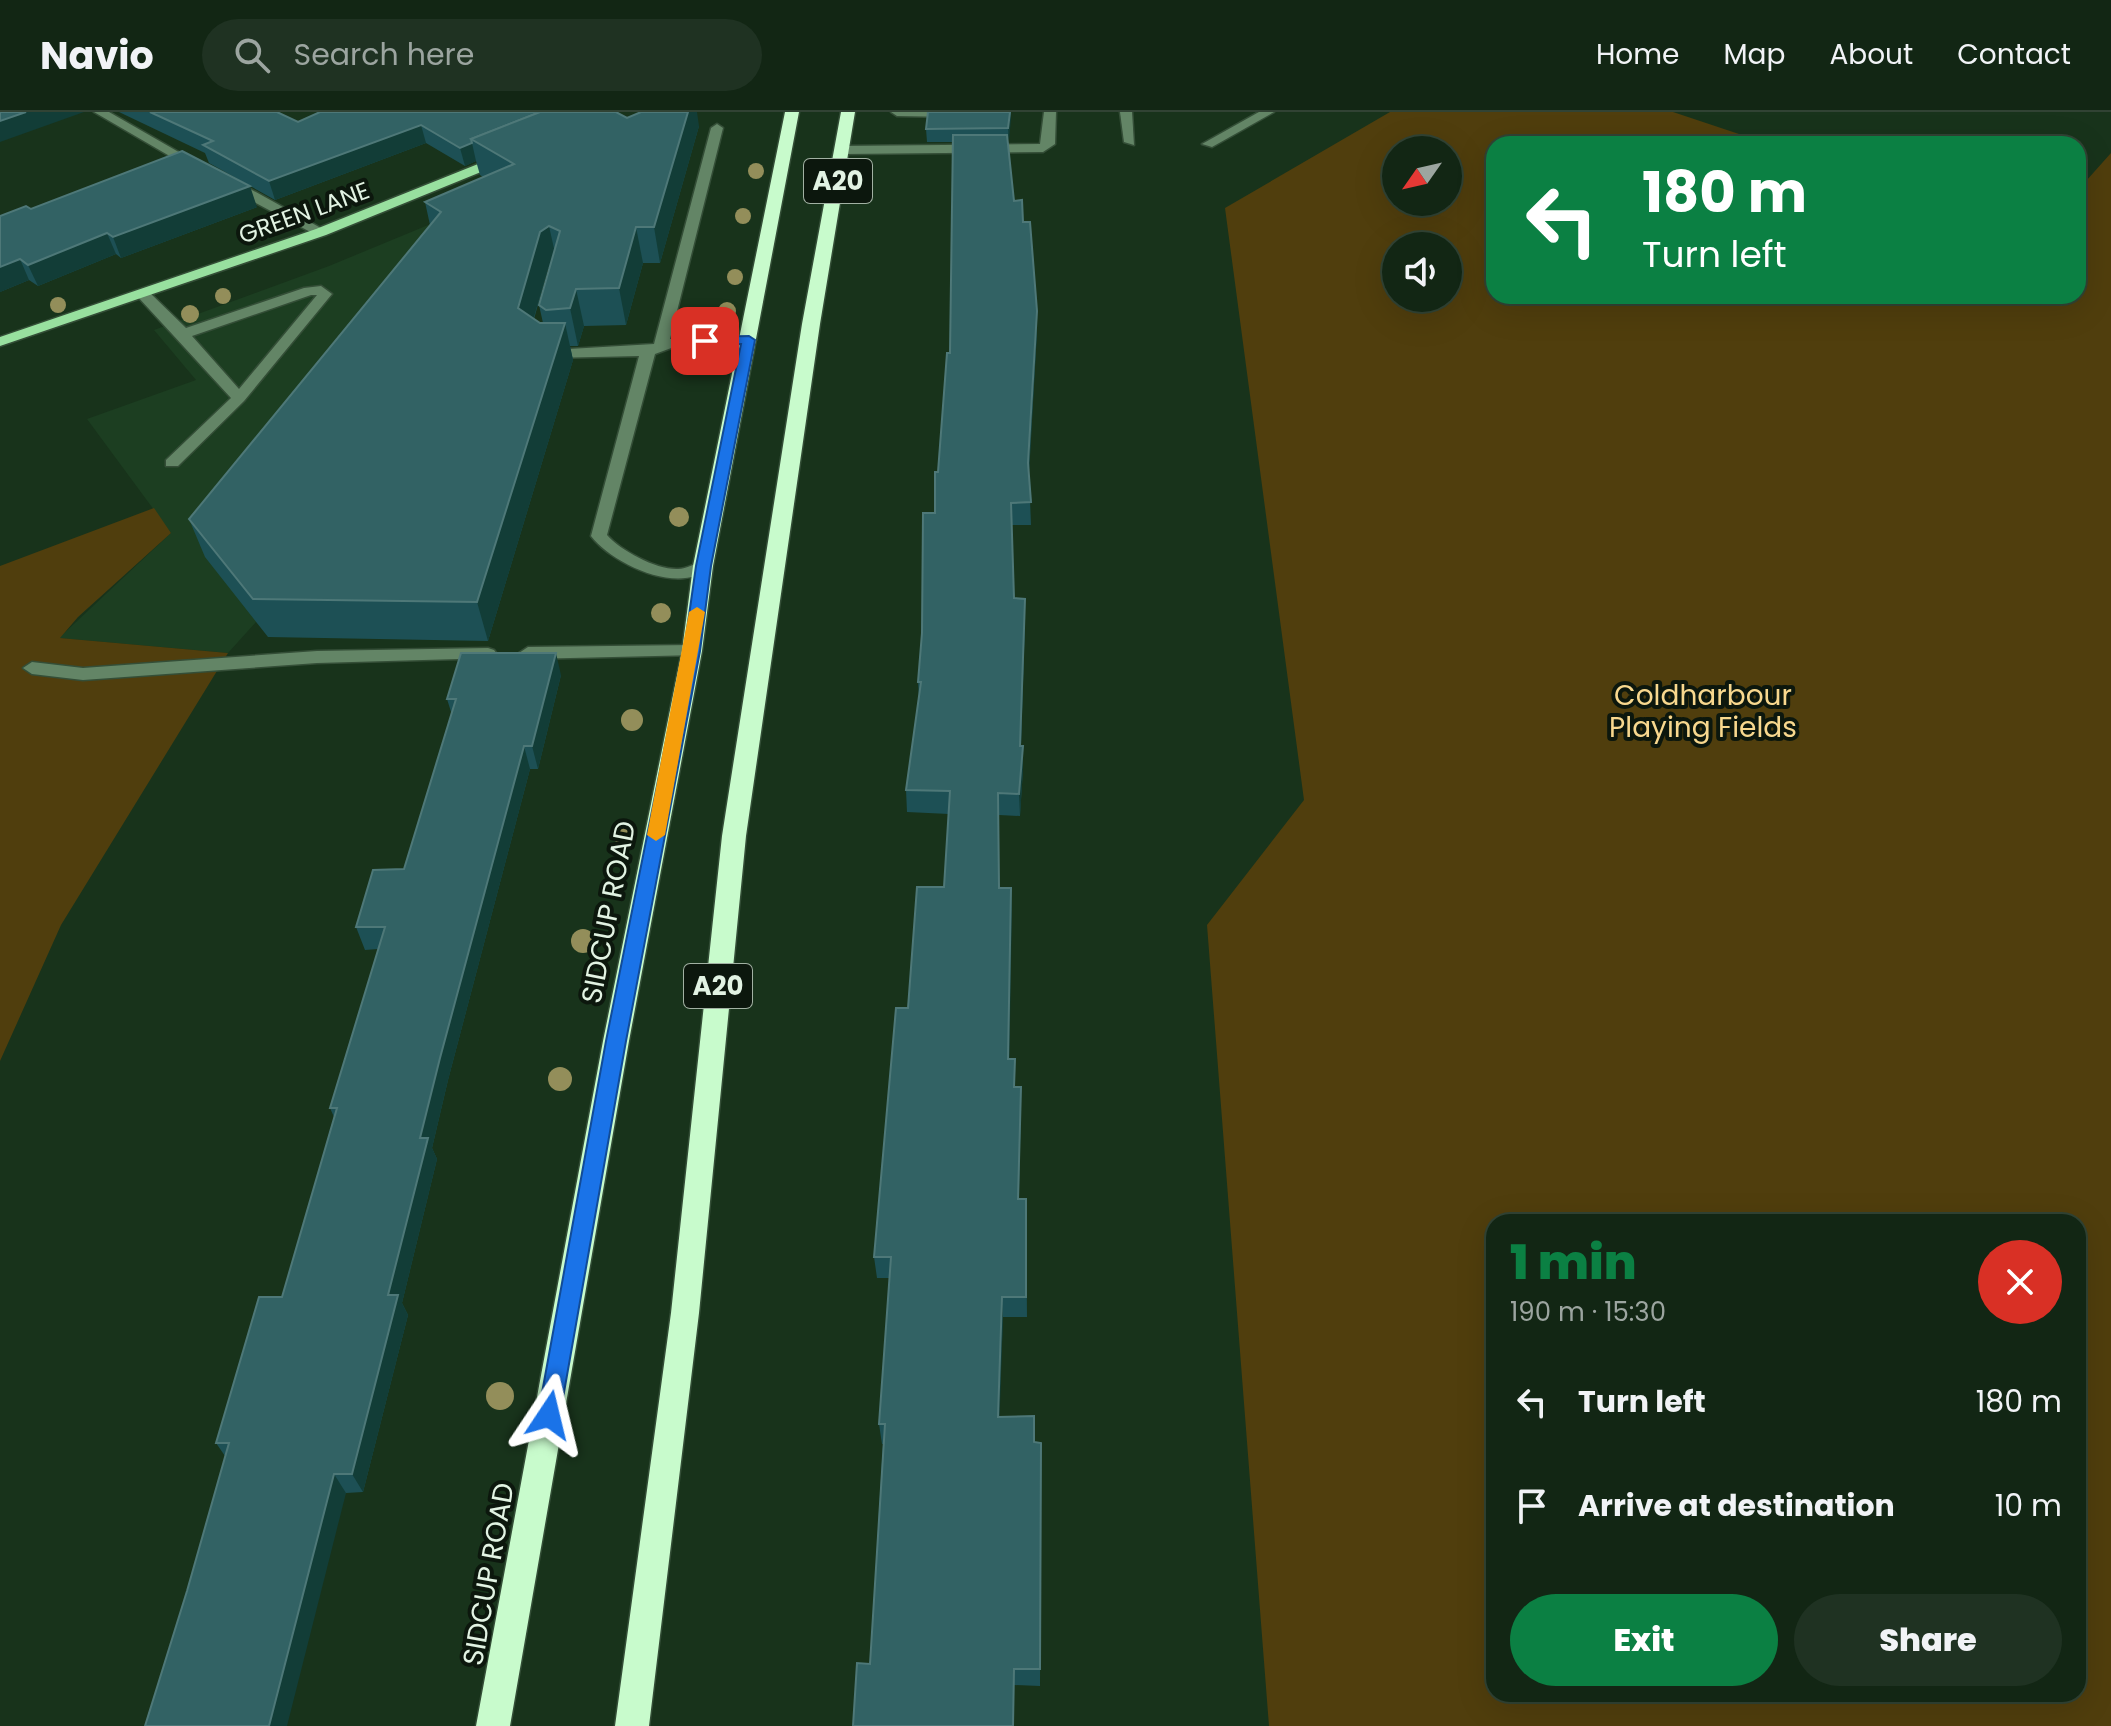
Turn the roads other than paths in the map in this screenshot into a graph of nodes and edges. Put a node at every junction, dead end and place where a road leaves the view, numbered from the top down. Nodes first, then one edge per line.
1 (100, 112) edge
2 (792, 112) edge
3 (848, 112) edge
4 (914, 112) edge
5 (931, 112) edge
6 (949, 112) edge
7 (967, 112) edge
8 (1050, 112) edge
9 (1126, 112) edge
10 (1268, 112) edge
11 (895, 127) edge
12 (717, 128) dead end
13 (1130, 142) dead end
14 (1208, 144) dead end
15 (843, 150) junction
16 (515, 154) edge
17 (321, 232) junction
18 (143, 294) junction
19 (540, 330) edge
20 (183, 334) junction
21 (749, 340) junction
22 (0, 342) edge
23 (654, 348) junction
24 (239, 398) junction
25 (172, 463) dead end
26 (703, 566) junction
27 (692, 651) junction
28 (32, 668) dead end
29 (493, 1726) edge
30 (632, 1726) edge

1 - 17 lane
2 - 21 highway, SIDCUP ROAD / A20
3 - 15 highway, A20
4 - 5 lane
4 - 11 lane
5 - 6 lane
6 - 7 lane
8 - 11 lane
9 - 13 lane
10 - 14 lane
11 - 15 lane
12 - 23 lane
15 - 30 highway, A20
16 - 17 main road, GREEN LANE
17 - 18 main road, GREEN LANE
18 - 20 lane
18 - 22 main road, GREEN LANE
19 - 23 lane
20 - 24 lane
20 - 24 lane
21 - 23 lane
21 - 26 highway, SIDCUP ROAD / A20
23 - 26 lane
24 - 25 lane
26 - 27 highway, SIDCUP ROAD / A20
27 - 28 lane
27 - 29 highway, SIDCUP ROAD / A20

